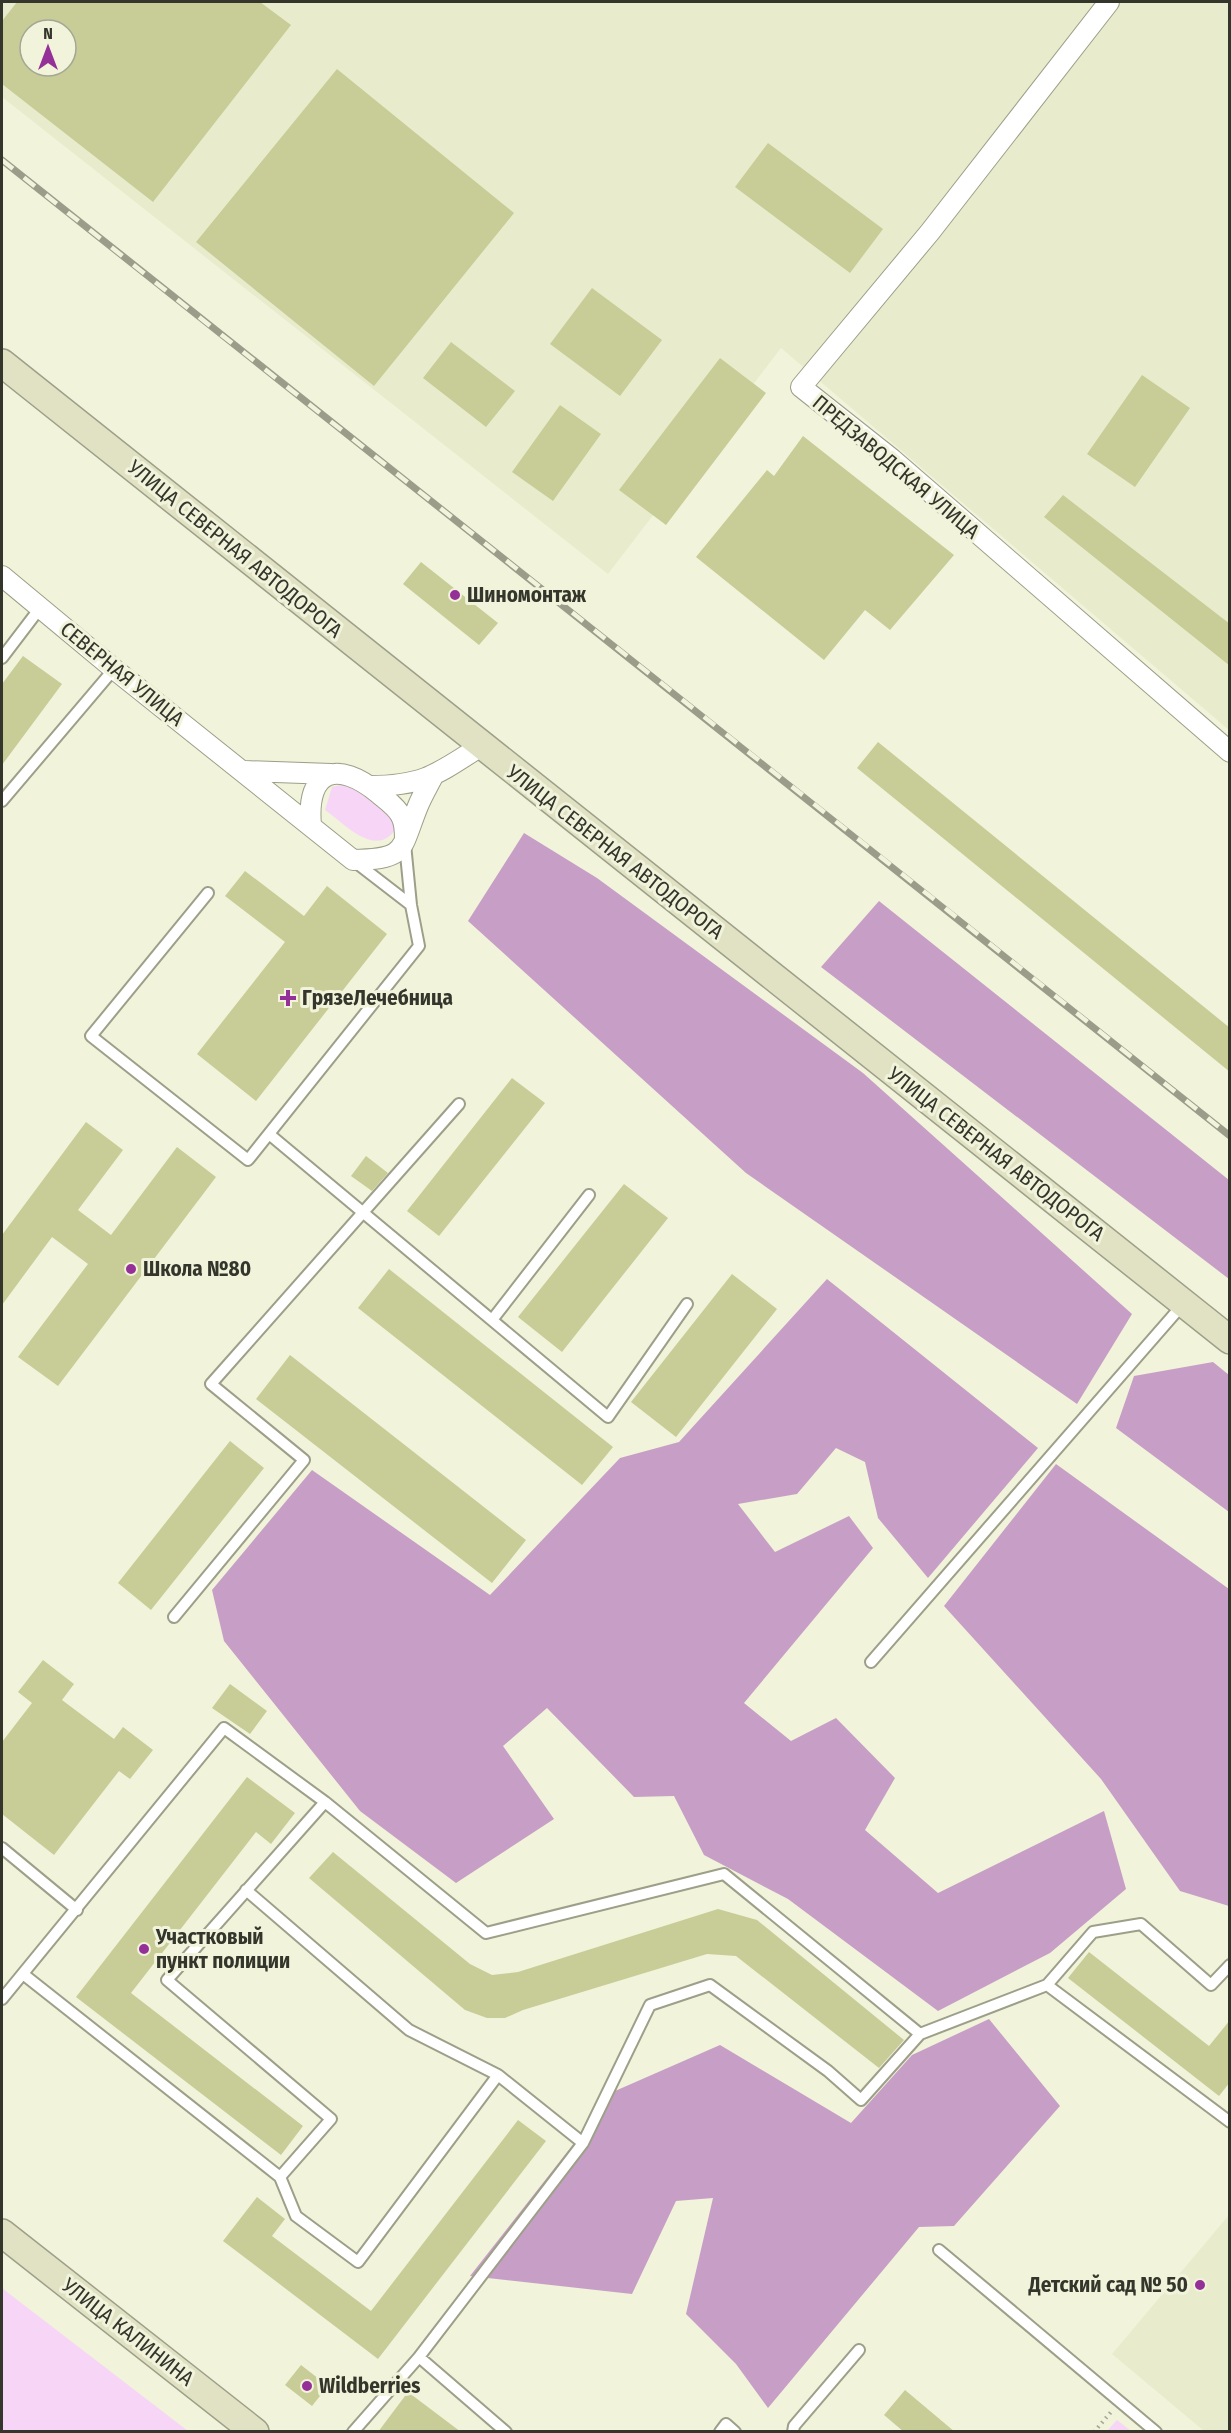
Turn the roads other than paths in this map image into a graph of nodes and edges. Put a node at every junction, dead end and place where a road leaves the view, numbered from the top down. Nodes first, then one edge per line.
1 (1109, 2) edge
2 (2, 363) edge
3 (2, 576) edge
4 (40, 608) junction
5 (2, 658) edge
6 (114, 669) junction
7 (481, 746) junction
8 (1230, 752) edge
9 (245, 771) junction
10 (332, 774) junction
11 (434, 776) junction
12 (370, 786) junction
13 (2, 801) edge
14 (311, 825) junction
15 (405, 844) junction
16 (354, 860) junction
17 (208, 893) dead end
18 (411, 905) junction
19 (459, 1104) dead end
20 (269, 1134) junction
21 (589, 1195) dead end
22 (363, 1212) junction
23 (1184, 1303) junction
24 (687, 1304) dead end
25 (492, 1320) junction
26 (1230, 1340) edge
27 (174, 1617) dead end
28 (871, 1662) dead end
29 (325, 1802) junction
30 (2, 1848) edge
31 (246, 1890) junction
32 (76, 1910) junction
33 (1230, 1965) edge
34 (23, 1974) junction
35 (1047, 1985) junction
36 (2, 1999) edge
37 (920, 2034) junction
38 (498, 2075) junction
39 (1230, 2122) edge
40 (583, 2143) junction
41 (280, 2177) junction
42 (2, 2233) edge
43 (939, 2250) dead end
44 (859, 2350) dead end
45 (419, 2357) junction
46 (255, 2432) edge
47 (353, 2432) edge
48 (506, 2432) edge
49 (720, 2432) edge
50 (735, 2432) edge
51 (793, 2432) edge
52 (1156, 2432) edge

1 - 8 street, ПРЕДЗАВОДСКАЯ УЛИЦА
2 - 7 main road, УЛИЦА СЕВЕРНАЯ АВТОДОРОГА
3 - 4 street, СЕВЕРНАЯ УЛИЦА
4 - 5 lane
4 - 6 street, СЕВЕРНАЯ УЛИЦА
6 - 9 street, СЕВЕРНАЯ УЛИЦА
6 - 13 lane
7 - 11 street
7 - 23 main road, УЛИЦА СЕВЕРНАЯ АВТОДОРОГА
9 - 10 street
9 - 14 street, СЕВЕРНАЯ УЛИЦА
10 - 12 street
10 - 14 street
11 - 12 street
11 - 15 street
12 - 15 street
14 - 16 street
15 - 16 street
15 - 18 lane
16 - 18 lane
17 - 20 lane
18 - 20 lane
19 - 22 lane
20 - 22 lane
21 - 25 lane
22 - 25 lane
22 - 27 lane
23 - 26 main road, УЛИЦА СЕВЕРНАЯ АВТОДОРОГА
23 - 28 lane
24 - 25 lane
29 - 31 lane
29 - 32 lane
29 - 37 lane
30 - 32 lane
31 - 38 lane
31 - 41 lane
32 - 34 lane
33 - 35 lane
34 - 36 lane
34 - 41 lane
35 - 37 lane
35 - 39 lane
37 - 40 lane
38 - 40 lane
38 - 41 lane
40 - 45 lane
42 - 46 main road, УЛИЦА КАЛИНИНА
43 - 52 lane
44 - 51 lane
45 - 47 lane
45 - 48 lane
49 - 50 lane

